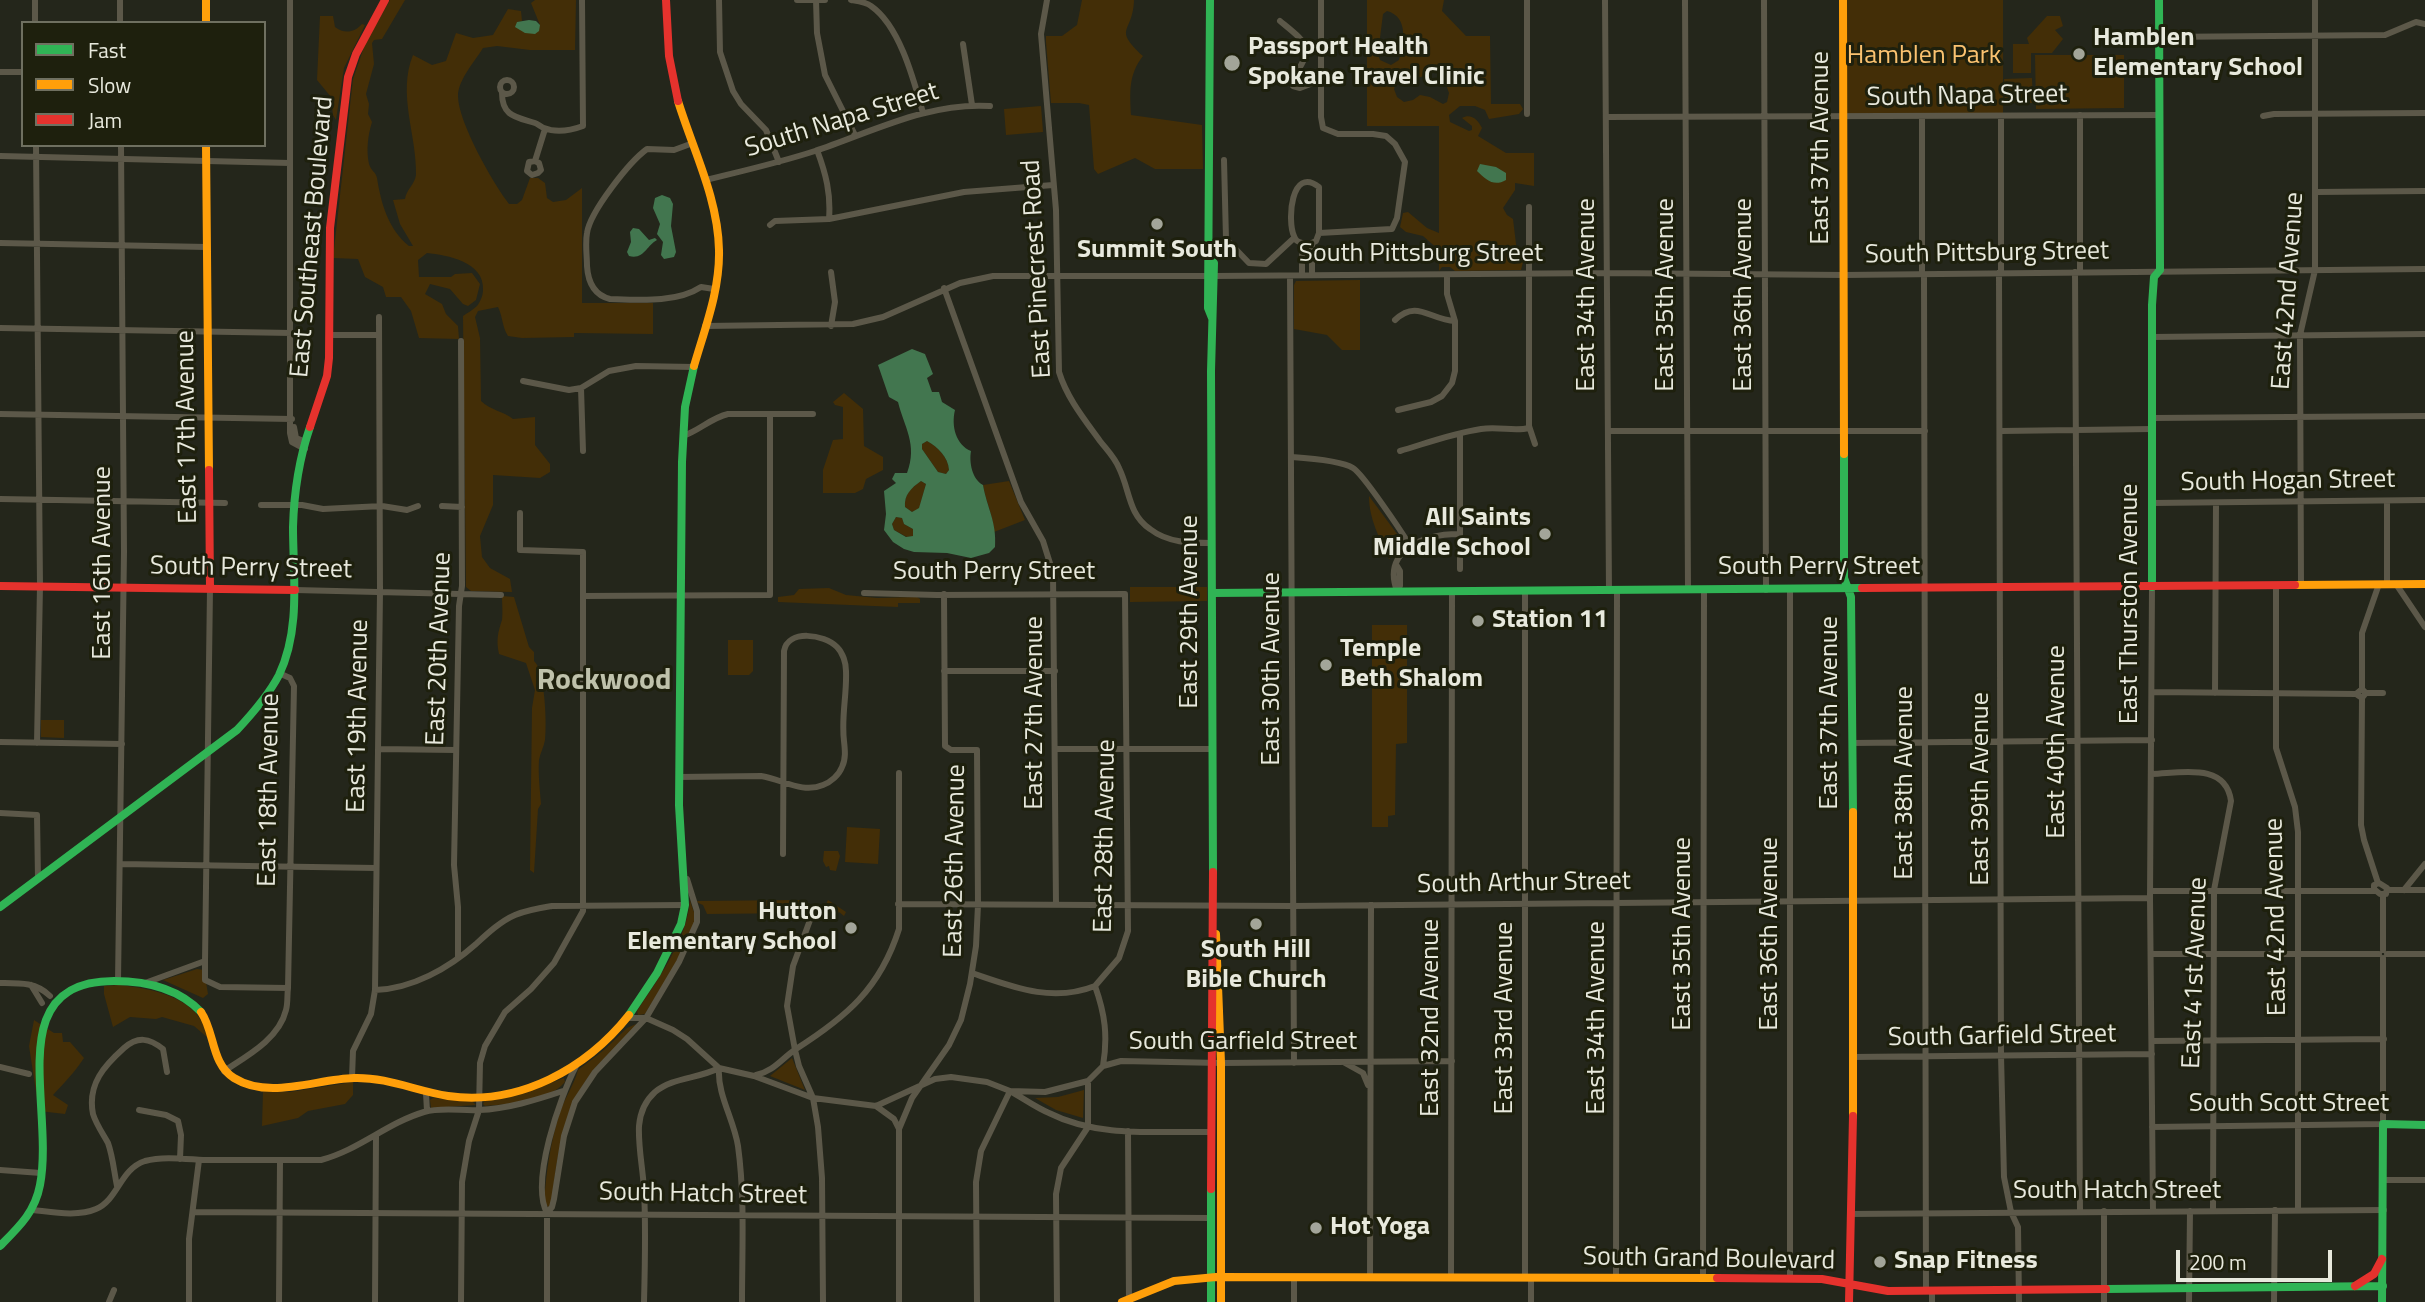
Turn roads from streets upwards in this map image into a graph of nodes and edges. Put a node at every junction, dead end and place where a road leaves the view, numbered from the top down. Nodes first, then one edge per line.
1 (34, 0) edge
2 (120, 0) edge
3 (206, 0) edge
4 (290, 0) edge
5 (385, 0) edge
6 (582, 0) edge
7 (666, 0) edge
8 (719, 0) edge
9 (797, 0) edge
10 (816, 0) edge
11 (825, 0) edge
12 (850, 0) edge
13 (1047, 0) edge
14 (1210, 0) edge
15 (1321, 0) edge
16 (1527, 0) edge
17 (1605, 0) edge
18 (1685, 0) edge
19 (1764, 0) edge
20 (1843, 0) edge
21 (2159, 0) edge
22 (2315, 0) edge
23 (872, 3) edge
24 (35, 21) edge
25 (120, 21) edge
26 (206, 21) edge
27 (1280, 21) dead end
28 (2425, 24) edge
29 (2315, 34) junction
30 (2159, 37) junction
31 (963, 44) dead end
32 (0, 72) edge
33 (21, 72) edge
34 (1321, 80) junction
35 (502, 93) dead end
36 (972, 105) junction
37 (990, 106) dead end
38 (923, 113) junction
39 (2425, 113) edge
40 (1527, 114) dead end
41 (2316, 114) junction
42 (2160, 115) junction
43 (2001, 116) junction
44 (2080, 116) junction
45 (2263, 116) dead end
46 (1606, 117) junction
47 (1686, 117) junction
48 (1763, 117) junction
49 (1922, 117) junction
50 (1843, 118) junction
51 (545, 129) junction
52 (855, 135) junction
53 (687, 145) junction
54 (36, 147) edge
55 (121, 147) edge
56 (206, 147) edge
57 (817, 150) junction
58 (0, 156) edge
59 (36, 158) junction
60 (121, 160) junction
61 (1224, 160) dead end
62 (535, 161) dead end
63 (206, 162) junction
64 (779, 162) junction
65 (290, 163) junction
66 (706, 180) junction
67 (1053, 185) junction
68 (2425, 191) edge
69 (2316, 192) junction
70 (1529, 207) dead end
71 (828, 219) junction
72 (770, 225) dead end
73 (1319, 233) junction
74 (1294, 238) junction
75 (0, 243) edge
76 (1302, 243) junction
77 (1312, 243) junction
78 (37, 244) junction
79 (122, 246) junction
80 (207, 247) junction
81 (2425, 269) edge
82 (2160, 270) junction
83 (2315, 270) junction
84 (831, 272) dead end
85 (2078, 272) junction
86 (1607, 273) junction
87 (2000, 273) junction
88 (1528, 274) junction
89 (1685, 274) junction
90 (1923, 274) junction
91 (1057, 275) junction
92 (1290, 275) junction
93 (1302, 275) junction
94 (1312, 275) junction
95 (1447, 275) junction
96 (1763, 275) junction
97 (1844, 275) junction
98 (1211, 276) junction
99 (944, 288) junction
100 (710, 289) junction
101 (379, 317) dead end
102 (1395, 320) dead end
103 (1455, 321) junction
104 (705, 326) junction
105 (831, 326) junction
106 (0, 328) edge
107 (38, 329) junction
108 (122, 330) junction
109 (208, 332) junction
110 (292, 333) junction
111 (2425, 334) edge
112 (330, 335) junction
113 (379, 335) junction
114 (2300, 335) junction
115 (2152, 337) junction
116 (461, 341) dead end
117 (694, 368) junction
118 (523, 382) dead end
119 (581, 388) junction
120 (1398, 410) dead end
121 (0, 414) edge
122 (38, 414) junction
123 (770, 414) junction
124 (813, 414) dead end
125 (123, 416) junction
126 (2425, 416) edge
127 (292, 417) junction
128 (209, 418) junction
129 (2152, 418) junction
130 (2300, 418) junction
131 (1527, 428) junction
132 (2152, 429) junction
133 (2076, 430) junction
134 (1608, 431) junction
135 (1687, 431) junction
136 (1765, 431) junction
137 (1925, 431) junction
138 (2001, 431) junction
139 (1844, 432) junction
140 (1460, 434) junction
141 (683, 436) junction
142 (1535, 444) dead end
143 (305, 446) junction
144 (1400, 450) dead end
145 (583, 451) dead end
146 (1292, 457) junction
147 (0, 499) edge
148 (39, 500) junction
149 (2387, 500) junction
150 (2425, 500) edge
151 (124, 501) junction
152 (2300, 502) junction
153 (210, 503) junction
154 (225, 503) dead end
155 (2152, 503) junction
156 (2216, 503) junction
157 (261, 505) dead end
158 (294, 505) junction
159 (380, 506) junction
160 (418, 506) dead end
161 (442, 506) dead end
162 (462, 507) junction
163 (520, 513) dead end
164 (1459, 534) junction
165 (1212, 543) junction
166 (1409, 544) junction
167 (1461, 569) dead end
168 (2387, 584) junction
169 (2425, 584) edge
170 (2276, 585) junction
171 (2301, 585) junction
172 (0, 586) edge
173 (40, 586) junction
174 (2216, 586) junction
175 (2077, 587) junction
176 (2152, 587) junction
177 (124, 588) junction
178 (2002, 588) junction
179 (210, 589) junction
180 (1396, 589) junction
181 (1848, 589) junction
182 (1925, 589) junction
183 (295, 590) junction
184 (1688, 590) junction
185 (1703, 590) junction
186 (1766, 590) junction
187 (1790, 590) junction
188 (1452, 591) junction
189 (1525, 591) junction
190 (1613, 591) junction
191 (380, 592) junction
192 (1292, 592) junction
193 (864, 593) dead end
194 (1054, 593) junction
195 (1125, 593) joint
196 (1212, 593) junction
197 (461, 594) junction
198 (944, 594) junction
199 (501, 595) dead end
200 (583, 596) junction
201 (679, 596) junction
202 (2425, 627) edge
203 (944, 671) junction
204 (1055, 671) junction
205 (281, 674) junction
206 (2153, 692) junction
207 (2276, 692) junction
208 (2215, 693) junction
209 (2361, 693) junction
210 (2384, 693) dead end
211 (2152, 740) junction
212 (2077, 741) junction
213 (0, 742) edge
214 (1926, 742) junction
215 (2001, 742) junction
216 (37, 743) junction
217 (1852, 743) junction
218 (122, 744) junction
219 (378, 749) junction
220 (1055, 749) junction
221 (1127, 749) junction
222 (1213, 749) junction
223 (456, 750) junction
224 (208, 751) junction
225 (899, 773) dead end
226 (2152, 774) junction
227 (679, 777) junction
228 (783, 782) junction
229 (0, 813) edge
230 (121, 817) junction
231 (783, 854) dead end
232 (681, 860) junction
233 (120, 864) junction
234 (2425, 864) edge
235 (206, 865) junction
236 (290, 866) junction
237 (376, 868) junction
238 (38, 879) junction
239 (2377, 887) junction
240 (2214, 890) junction
241 (2298, 890) junction
242 (2404, 890) junction
243 (2425, 890) edge
244 (2386, 892) junction
245 (2150, 895) junction
246 (2077, 898) junction
247 (1926, 899) junction
248 (2002, 899) junction
249 (1852, 900) junction
250 (1703, 901) junction
251 (1790, 901) junction
252 (1526, 902) junction
253 (1617, 902) junction
254 (898, 904) junction
255 (1450, 904) junction
256 (685, 905) junction
257 (978, 905) junction
258 (1056, 905) junction
259 (1370, 905) junction
260 (583, 906) junction
261 (1128, 906) junction
262 (1213, 906) junction
263 (1293, 906) junction
264 (0, 907) edge
265 (813, 912) dead end
266 (2151, 954) junction
267 (2213, 954) junction
268 (2298, 954) junction
269 (2383, 954) junction
270 (2425, 954) edge
271 (458, 958) junction
272 (205, 961) junction
273 (972, 973) junction
274 (118, 981) junction
275 (0, 983) edge
276 (145, 983) junction
277 (29, 984) junction
278 (1095, 986) junction
279 (288, 988) junction
280 (375, 990) junction
281 (50, 996) junction
282 (39, 1006) joint
283 (629, 1018) junction
284 (646, 1018) junction
285 (2298, 1039) junction
286 (2384, 1039) junction
287 (2213, 1040) junction
288 (2152, 1041) junction
289 (795, 1050) junction
290 (2152, 1054) junction
291 (2001, 1055) junction
292 (2078, 1055) junction
293 (1852, 1057) junction
294 (1926, 1057) junction
295 (1371, 1061) junction
296 (1452, 1061) junction
297 (1211, 1062) junction
298 (1341, 1062) junction
299 (1221, 1063) junction
300 (1294, 1063) junction
301 (576, 1066) junction
302 (1103, 1066) junction
303 (0, 1067) edge
304 (719, 1068) junction
305 (28, 1070) joint
306 (224, 1071) junction
307 (167, 1072) dead end
308 (754, 1076) junction
309 (352, 1077) junction
310 (1088, 1081) junction
311 (920, 1086) junction
312 (563, 1091) junction
313 (1010, 1091) junction
314 (426, 1093) junction
315 (480, 1097) junction
316 (813, 1098) junction
317 (1370, 1098) junction
318 (876, 1105) junction
319 (139, 1110) dead end
320 (479, 1110) junction
321 (428, 1111) junction
322 (2383, 1124) junction
323 (2298, 1125) junction
324 (2400, 1125) junction
325 (2425, 1125) edge
326 (2152, 1126) junction
327 (2213, 1126) junction
328 (1088, 1127) junction
329 (899, 1129) junction
330 (1128, 1131) junction
331 (1211, 1132) junction
332 (376, 1136) junction
333 (2382, 1146) junction
334 (180, 1158) junction
335 (200, 1160) junction
336 (280, 1161) junction
337 (0, 1170) edge
338 (41, 1173) junction
339 (2382, 1180) junction
340 (2425, 1180) edge
341 (117, 1186) junction
342 (33, 1210) junction
343 (2275, 1210) junction
344 (2298, 1210) junction
345 (2384, 1210) junction
346 (2104, 1211) junction
347 (2153, 1211) junction
348 (2190, 1211) junction
349 (2213, 1211) junction
350 (194, 1212) junction
351 (2011, 1212) junction
352 (2080, 1212) junction
353 (279, 1213) junction
354 (376, 1213) junction
355 (461, 1213) junction
356 (547, 1213) junction
357 (1926, 1213) junction
358 (645, 1214) junction
359 (1850, 1214) junction
360 (742, 1215) junction
361 (822, 1216) junction
362 (900, 1216) junction
363 (977, 1216) junction
364 (1056, 1217) junction
365 (1129, 1217) junction
366 (1211, 1218) junction
367 (0, 1246) edge
368 (2384, 1253) junction
369 (1216, 1277) junction
370 (1294, 1277) junction
371 (1370, 1277) junction
372 (1451, 1277) junction
373 (1528, 1277) junction
374 (1616, 1277) junction
375 (1703, 1278) junction
376 (1790, 1278) junction
377 (1850, 1284) junction
378 (2383, 1286) junction
379 (2354, 1287) junction
380 (2274, 1288) junction
381 (2104, 1289) junction
382 (2189, 1289) junction
383 (114, 1290) dead end
384 (2019, 1290) junction
385 (1929, 1291) junction
386 (1126, 1301) edge
387 (109, 1302) edge
388 (189, 1302) edge
389 (279, 1302) edge
390 (375, 1302) edge
391 (461, 1302) edge
392 (547, 1302) edge
393 (644, 1302) edge
394 (742, 1302) edge
395 (823, 1302) edge
396 (900, 1302) edge
397 (978, 1302) edge
398 (1057, 1302) edge
399 (1211, 1302) edge
400 (1220, 1302) edge
401 (1294, 1302) edge
402 (1531, 1302) edge
403 (1849, 1302) edge
404 (1932, 1302) edge
405 (2019, 1302) edge
406 (2104, 1302) edge
407 (2189, 1302) edge
408 (2274, 1302) edge
409 (2382, 1302) edge

1 - 24 street
2 - 25 street
3 - 26 street
4 - 65 street
5 - 112 street, East Southeast Boulevard
6 - 51 street
7 - 53 street
8 - 64 street
9 - 10 street
10 - 11 street
10 - 52 street
12 - 23 street
13 - 67 street, East Pinecrest Road
14 - 98 street, East 29th Avenue
15 - 34 street
16 - 40 street
17 - 46 street, East 34th Avenue
18 - 47 street, East 35th Avenue
19 - 48 street, East 36th Avenue
20 - 50 street, East 37th Avenue
21 - 30 street, East Thurston Avenue
22 - 29 street, East 42nd Avenue
23 - 38 street
27 - 34 street
28 - 29 street
29 - 30 street
29 - 41 street, East 42nd Avenue
30 - 42 street, East Thurston Avenue
31 - 36 street
32 - 33 street
34 - 73 street
35 - 51 street
36 - 37 street, South Napa Street
36 - 38 street, South Napa Street
38 - 52 street, South Napa Street
39 - 41 street
41 - 45 street
41 - 69 street, East 42nd Avenue
42 - 44 street, South Napa Street
42 - 82 street, East Thurston Avenue
43 - 44 street, South Napa Street
43 - 49 street, South Napa Street
43 - 87 street, East 39th Avenue
44 - 85 street, East 40th Avenue
46 - 47 street, South Napa Street
46 - 86 street, East 34th Avenue
47 - 48 street, South Napa Street
47 - 89 street, East 35th Avenue
48 - 50 street, South Napa Street
48 - 96 street, East 36th Avenue
49 - 50 street, South Napa Street
49 - 90 street, East 38th Avenue
50 - 97 street, East 37th Avenue
51 - 62 street
52 - 57 street, South Napa Street
53 - 66 street
53 - 100 street
54 - 59 street
55 - 60 street, East 16th Avenue
56 - 63 street, East 17th Avenue
57 - 64 street, South Napa Street
57 - 71 street
58 - 59 street
59 - 60 street
59 - 78 street
60 - 63 street
60 - 79 street, East 16th Avenue
61 - 74 street
63 - 65 street
63 - 80 street, East 17th Avenue
64 - 66 street, South Napa Street
65 - 110 street
66 - 100 street
67 - 71 street
67 - 91 street, East Pinecrest Road
68 - 69 street
69 - 83 street, East 42nd Avenue
70 - 88 street
71 - 72 street
73 - 74 street
73 - 77 street
74 - 76 street
75 - 78 street
76 - 77 street
76 - 93 street
77 - 94 street
78 - 79 street
78 - 107 street
79 - 80 street
79 - 108 street, East 16th Avenue
80 - 109 street, East 17th Avenue
81 - 83 street, South Pittsburg Street
82 - 83 street, South Pittsburg Street
82 - 85 street, South Pittsburg Street
82 - 115 street, East Thurston Avenue
83 - 114 street, East 42nd Avenue
84 - 105 street
85 - 87 street, South Pittsburg Street
85 - 133 street, East 40th Avenue
86 - 88 street, South Pittsburg Street
86 - 89 street, South Pittsburg Street
86 - 134 street, East 34th Avenue
87 - 90 street, South Pittsburg Street
87 - 138 street, East 39th Avenue
88 - 95 street, South Pittsburg Street
88 - 131 street
89 - 96 street, South Pittsburg Street
89 - 135 street, East 35th Avenue
90 - 97 street, South Pittsburg Street
90 - 137 street, East 38th Avenue
91 - 98 street, South Pittsburg Street
91 - 99 street, South Pittsburg Street
91 - 165 street, East Pinecrest Road
92 - 93 street, South Pittsburg Street
92 - 98 street, South Pittsburg Street
92 - 146 street, East 30th Avenue
93 - 94 street, South Pittsburg Street
94 - 95 street, South Pittsburg Street
95 - 103 street
96 - 97 street, South Pittsburg Street
96 - 136 street, East 36th Avenue
97 - 139 street, East 37th Avenue
98 - 165 street, East 29th Avenue
99 - 105 street, South Pittsburg Street
99 - 194 street, East 27th Avenue
100 - 104 street
101 - 113 street, East 19th Avenue
102 - 103 street
103 - 120 street
104 - 105 street, South Pittsburg Street
104 - 117 street
106 - 107 street
107 - 108 street
107 - 122 street
108 - 109 street
108 - 125 street, East 16th Avenue
109 - 110 street
109 - 128 street, East 17th Avenue
110 - 127 street
111 - 114 street
112 - 113 street
112 - 143 street, East Southeast Boulevard
113 - 159 street, East 19th Avenue
114 - 115 street
114 - 130 street, East 42nd Avenue
115 - 129 street, East Thurston Avenue
116 - 162 street, East 20th Avenue
117 - 119 street
117 - 141 street
118 - 119 street
119 - 145 street
121 - 122 street
122 - 125 street
122 - 148 street
123 - 124 street
123 - 141 street
123 - 201 street
125 - 128 street
125 - 151 street, East 16th Avenue
126 - 130 street
127 - 128 street
127 - 143 street
128 - 153 street, East 17th Avenue
129 - 130 street
129 - 132 street, East Thurston Avenue
130 - 152 street, East 42nd Avenue
131 - 140 street
131 - 142 street
132 - 133 street
132 - 155 street, East Thurston Avenue
133 - 138 street
133 - 175 street, East 40th Avenue
134 - 135 street
134 - 190 street, East 34th Avenue
135 - 136 street
135 - 184 street, East 35th Avenue
136 - 139 street
136 - 186 street, East 36th Avenue
137 - 139 street
137 - 182 street, East 38th Avenue
138 - 178 street, East 39th Avenue
139 - 181 street, East 37th Avenue
140 - 144 street
140 - 164 street
141 - 201 street
143 - 158 street, East 18th Avenue
146 - 166 street
146 - 192 street, East 30th Avenue
147 - 148 street
148 - 151 street
148 - 173 street
149 - 150 street, South Hogan Street
149 - 152 street, South Hogan Street
149 - 168 street
151 - 153 street
151 - 177 street, East 16th Avenue
152 - 156 street, South Hogan Street
152 - 171 street, East 42nd Avenue
153 - 154 street
153 - 179 street, East 17th Avenue
155 - 156 street, South Hogan Street
155 - 176 street, East Thurston Avenue
156 - 174 street
157 - 158 street
158 - 159 street
158 - 183 street, East 18th Avenue
159 - 160 street
159 - 191 street, East 19th Avenue
161 - 162 street
162 - 197 street, East 20th Avenue
163 - 200 street
164 - 166 street
164 - 167 street
165 - 196 street, East 29th Avenue
166 - 180 street
168 - 169 street, South Perry Street
168 - 171 street, South Perry Street
168 - 202 street
168 - 209 street
170 - 171 street, South Perry Street
170 - 174 street, South Perry Street
170 - 207 street, East 42nd Avenue
172 - 173 street, South Perry Street
173 - 177 street, South Perry Street
173 - 216 street
174 - 176 street, South Perry Street
174 - 208 street
175 - 176 street, South Perry Street
175 - 178 street, South Perry Street
175 - 212 street, East 40th Avenue
176 - 206 street, East Thurston Avenue
177 - 179 street, South Perry Street
177 - 218 street, East 16th Avenue
178 - 182 street, South Perry Street
178 - 215 street, East 39th Avenue
179 - 183 street, South Perry Street
179 - 224 street, East 17th Avenue
180 - 188 street, South Perry Street
180 - 192 street, South Perry Street
181 - 182 street, South Perry Street
181 - 187 street, South Perry Street
181 - 217 street, East 37th Avenue
182 - 214 street, East 38th Avenue
183 - 191 street, South Perry Street
183 - 205 street, East 18th Avenue
184 - 185 street, South Perry Street
184 - 190 street, South Perry Street
185 - 186 street, South Perry Street
185 - 250 street, East 35th Avenue
186 - 187 street, South Perry Street
187 - 251 street, East 36th Avenue
188 - 189 street, South Perry Street
188 - 255 street, East 32nd Avenue
189 - 190 street, South Perry Street
189 - 252 street, East 33rd Avenue
190 - 253 street, East 34th Avenue
191 - 197 street, South Perry Street
191 - 219 street, East 19th Avenue
192 - 196 street, South Perry Street
192 - 263 street, East 30th Avenue
193 - 198 street, South Perry Street
194 - 195 street, South Perry Street
194 - 198 street, South Perry Street
194 - 204 street, East 27th Avenue
195 - 221 street, East 28th Avenue
196 - 222 street, East 29th Avenue
197 - 199 street, South Perry Street
197 - 223 street, East 20th Avenue
198 - 203 street, East 26th Avenue
200 - 201 street
200 - 260 street
201 - 227 street
203 - 204 street
203 - 257 street, East 26th Avenue
204 - 220 street, East 27th Avenue
205 - 224 street
205 - 236 street, East 18th Avenue
206 - 208 street
206 - 211 street, East Thurston Avenue
207 - 208 street
207 - 209 street
207 - 241 street, East 42nd Avenue
209 - 210 street
209 - 239 street
211 - 212 street
211 - 226 street, East Thurston Avenue
212 - 215 street
212 - 246 street, East 40th Avenue
213 - 216 street
214 - 215 street
214 - 217 street
214 - 247 street, East 38th Avenue
215 - 248 street, East 39th Avenue
216 - 218 street
217 - 249 street, East 37th Avenue
218 - 230 street, East 16th Avenue
219 - 223 street
219 - 237 street, East 19th Avenue
220 - 221 street
220 - 258 street, East 27th Avenue
221 - 222 street
221 - 261 street, East 28th Avenue
222 - 262 street, East 29th Avenue
223 - 271 street, East 20th Avenue
224 - 230 street
224 - 235 street, East 17th Avenue
225 - 254 street
226 - 240 street, East 41st Avenue
226 - 245 street, East Thurston Avenue
227 - 228 street
227 - 232 street
228 - 228 street
228 - 231 street
229 - 238 street
230 - 233 street, East 16th Avenue
230 - 238 street
232 - 256 street
232 - 284 street
233 - 235 street
233 - 274 street, East 16th Avenue
234 - 242 street
235 - 236 street
235 - 272 street, East 17th Avenue
236 - 237 street
236 - 279 street, East 18th Avenue
237 - 280 street, East 19th Avenue
238 - 264 street
239 - 241 street, South Arthur Street
239 - 244 street
240 - 241 street, South Arthur Street
240 - 245 street, South Arthur Street
240 - 267 street, East 41st Avenue
241 - 268 street, East 42nd Avenue
242 - 243 street
242 - 244 street
244 - 269 street
245 - 246 street, South Arthur Street
245 - 266 street, East Thurston Avenue
246 - 248 street, South Arthur Street
246 - 292 street, East 40th Avenue
247 - 248 street, South Arthur Street
247 - 249 street, South Arthur Street
247 - 294 street, East 38th Avenue
248 - 291 street, East 39th Avenue
249 - 251 street, South Arthur Street
249 - 293 street, East 37th Avenue
250 - 251 street, South Arthur Street
250 - 253 street, South Arthur Street
250 - 375 street, East 35th Avenue
251 - 376 street, East 36th Avenue
252 - 253 street, South Arthur Street
252 - 255 street, South Arthur Street
252 - 373 street, East 33rd Avenue
253 - 374 street, East 34th Avenue
254 - 257 street, South Arthur Street
254 - 289 street
255 - 259 street, South Arthur Street
255 - 296 street, East 32nd Avenue
256 - 260 street
256 - 283 street
257 - 258 street, South Arthur Street
257 - 273 street, East 26th Avenue
258 - 261 street, South Arthur Street
259 - 263 street, South Arthur Street
259 - 295 street
260 - 271 street
260 - 315 street
261 - 262 street, South Arthur Street
261 - 278 street, East 28th Avenue
262 - 263 street, South Arthur Street
262 - 297 street, East 29th Avenue
262 - 299 street, East 29th Avenue
263 - 300 street, East 30th Avenue
265 - 289 street
266 - 267 street
266 - 288 street, East Thurston Avenue
267 - 268 street
267 - 287 street, East 41st Avenue
268 - 269 street
268 - 285 street, East 42nd Avenue
269 - 270 street
269 - 286 street
271 - 280 street
272 - 276 street
272 - 279 street
273 - 278 street
273 - 311 street, East 26th Avenue
274 - 276 street
274 - 281 street
275 - 277 street
276 - 306 street
277 - 281 street
277 - 282 street
278 - 302 street
279 - 306 street, East 18th Avenue
280 - 309 street, East 19th Avenue
281 - 282 street
283 - 284 street
283 - 301 street
284 - 304 street
284 - 356 street
285 - 286 street, South Garfield Street
285 - 287 street, South Garfield Street
285 - 323 street, East 42nd Avenue
286 - 322 street
287 - 288 street, South Garfield Street
287 - 327 street, East 41st Avenue
288 - 290 street, East Thurston Avenue
289 - 308 street
289 - 316 street
290 - 292 street, South Garfield Street
290 - 326 street, East Thurston Avenue
291 - 292 street, South Garfield Street
291 - 294 street, South Garfield Street
291 - 351 street, East 39th Avenue
292 - 352 street, East 40th Avenue
293 - 294 street, South Garfield Street
293 - 359 street, East 37th Avenue
294 - 357 street, East 38th Avenue
295 - 296 street, South Garfield Street
295 - 298 street, South Garfield Street
295 - 317 street
296 - 372 street, East 32nd Avenue
297 - 299 street, South Garfield Street
297 - 302 street, South Garfield Street
297 - 331 street, East 29th Avenue
298 - 300 street, South Garfield Street
298 - 317 street
299 - 300 street, South Garfield Street
299 - 369 street, East 29th Avenue
301 - 312 street
301 - 315 street
302 - 310 street, South Garfield Street
303 - 305 street
304 - 308 street
304 - 358 street
304 - 360 street
305 - 338 street
306 - 309 street
307 - 341 street
308 - 316 street
309 - 314 street
310 - 313 street
310 - 328 street
311 - 313 street
311 - 318 street
311 - 329 street, East 26th Avenue
312 - 320 street
312 - 356 street
313 - 328 street
313 - 363 street
314 - 315 street
314 - 321 street
315 - 320 street
316 - 318 street
316 - 361 street
317 - 371 street
318 - 329 street
319 - 334 street
320 - 321 street
320 - 355 street
321 - 332 street
322 - 323 street, South Scott Street
322 - 324 street, South Scott Street
322 - 333 street
323 - 327 street, South Scott Street
323 - 344 street, East 42nd Avenue
324 - 325 street, South Scott Street
324 - 333 street
326 - 327 street, South Scott Street
326 - 347 street, East Thurston Avenue
327 - 349 street, East 41st Avenue
328 - 330 street
328 - 364 street
329 - 362 street
330 - 331 street
330 - 365 street
331 - 366 street, East 29th Avenue
332 - 336 street
332 - 354 street
333 - 339 street
334 - 335 street
334 - 341 street
335 - 336 street
335 - 350 street
336 - 353 street
337 - 338 street
338 - 342 street
339 - 340 street
339 - 345 street
341 - 342 street
342 - 367 street
343 - 344 street, South Hatch Street
343 - 349 street, South Hatch Street
343 - 380 street
344 - 345 street, South Hatch Street
345 - 368 street
346 - 347 street, South Hatch Street
346 - 352 street, South Hatch Street
346 - 381 street
347 - 348 street, South Hatch Street
348 - 349 street, South Hatch Street
348 - 382 street
350 - 353 street, South Hatch Street
350 - 388 street
351 - 352 street, South Hatch Street
351 - 357 street, South Hatch Street
351 - 384 street, East 39th Avenue
353 - 354 street, South Hatch Street
353 - 389 street
354 - 355 street, South Hatch Street
354 - 390 street
355 - 356 street, South Hatch Street
355 - 391 street
356 - 358 street, South Hatch Street
356 - 392 street
357 - 359 street, South Hatch Street
357 - 385 street, East 38th Avenue
358 - 360 street, South Hatch Street
358 - 393 street
359 - 377 street, East 37th Avenue
360 - 361 street, South Hatch Street
360 - 394 street
361 - 362 street, South Hatch Street
361 - 395 street
362 - 363 street, South Hatch Street
362 - 396 street
363 - 364 street, South Hatch Street
363 - 397 street
364 - 365 street, South Hatch Street
364 - 398 street
365 - 366 street, South Hatch Street
365 - 386 street
366 - 369 street, East 29th Avenue
368 - 378 street
368 - 379 street
369 - 370 street, South Grand Boulevard
369 - 386 street, South Grand Boulevard
369 - 399 street, East 29th Avenue
369 - 400 street, East 29th Avenue
370 - 371 street, South Grand Boulevard
370 - 401 street
371 - 372 street, South Grand Boulevard
372 - 373 street, South Grand Boulevard
373 - 374 street, South Grand Boulevard
373 - 402 street, East 33rd Avenue
374 - 375 street, South Grand Boulevard
375 - 376 street, South Grand Boulevard
376 - 377 street, South Grand Boulevard
377 - 385 street, South Grand Boulevard
377 - 403 street, East 37th Avenue
378 - 379 street, South Grand Boulevard
378 - 409 street
379 - 380 street, South Grand Boulevard
380 - 382 street, South Grand Boulevard
380 - 408 street
381 - 382 street, South Grand Boulevard
381 - 384 street, South Grand Boulevard
381 - 406 street
382 - 407 street
383 - 387 street
384 - 385 street, South Grand Boulevard
384 - 405 street, East 39th Avenue
385 - 404 street, East 38th Avenue

